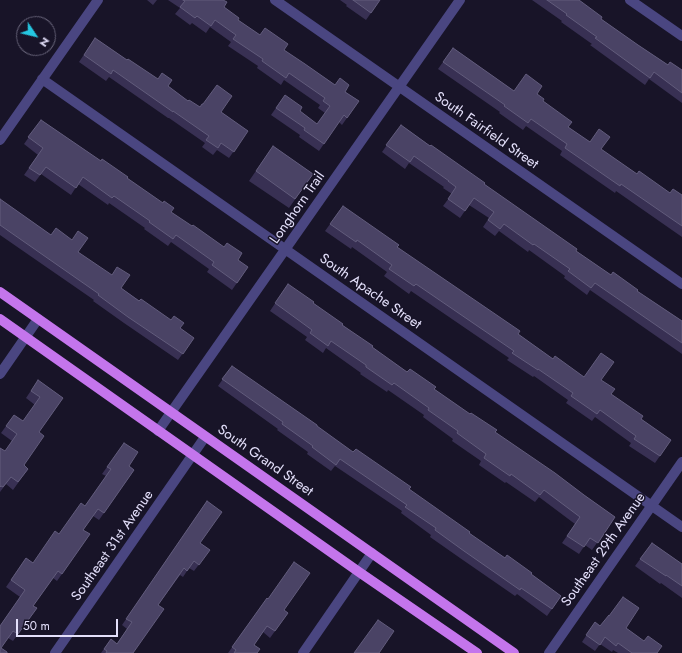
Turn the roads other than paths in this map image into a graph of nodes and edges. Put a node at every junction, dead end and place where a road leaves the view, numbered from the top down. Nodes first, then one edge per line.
1 (98, 0) edge
2 (275, 0) edge
3 (460, 0) edge
4 (630, 0) edge
5 (682, 36) edge
6 (42, 79) junction
7 (399, 87) junction
8 (0, 140) edge
9 (286, 250) junction
10 (682, 284) edge
11 (0, 292) edge
12 (0, 319) edge
13 (38, 319) junction
14 (26, 337) junction
15 (0, 374) edge
16 (171, 413) junction
17 (158, 431) junction
18 (205, 437) junction
19 (193, 455) junction
20 (682, 462) edge
21 (652, 506) junction
22 (682, 527) edge
23 (372, 553) junction
24 (359, 572) junction
25 (55, 653) edge
26 (303, 653) edge
27 (477, 653) edge
28 (514, 653) edge
29 (549, 653) edge

1 - 6 street
2 - 7 street, South Fairfield Street
3 - 7 street, Longhorn Trail
4 - 5 street
6 - 8 street
6 - 9 street, South Apache Street
7 - 9 street, Longhorn Trail
7 - 10 street, South Fairfield Street
9 - 16 street, Longhorn Trail
9 - 21 street, South Apache Street
11 - 13 main road, South Grand Street
12 - 14 main road
13 - 14 street
13 - 16 main road, South Grand Street
14 - 15 street
14 - 17 main road
16 - 17 street, Longhorn Trail
16 - 18 main road, South Grand Street
17 - 19 main road
18 - 19 street, Southeast 31st Avenue
18 - 23 main road, South Grand Street
19 - 24 main road
19 - 25 street, Southeast 31st Avenue
20 - 21 street, Southeast 29th Avenue
21 - 22 street, South Apache Street
21 - 29 street, Southeast 29th Avenue
23 - 24 street
23 - 28 main road, South Grand Street
24 - 26 street
24 - 27 main road

